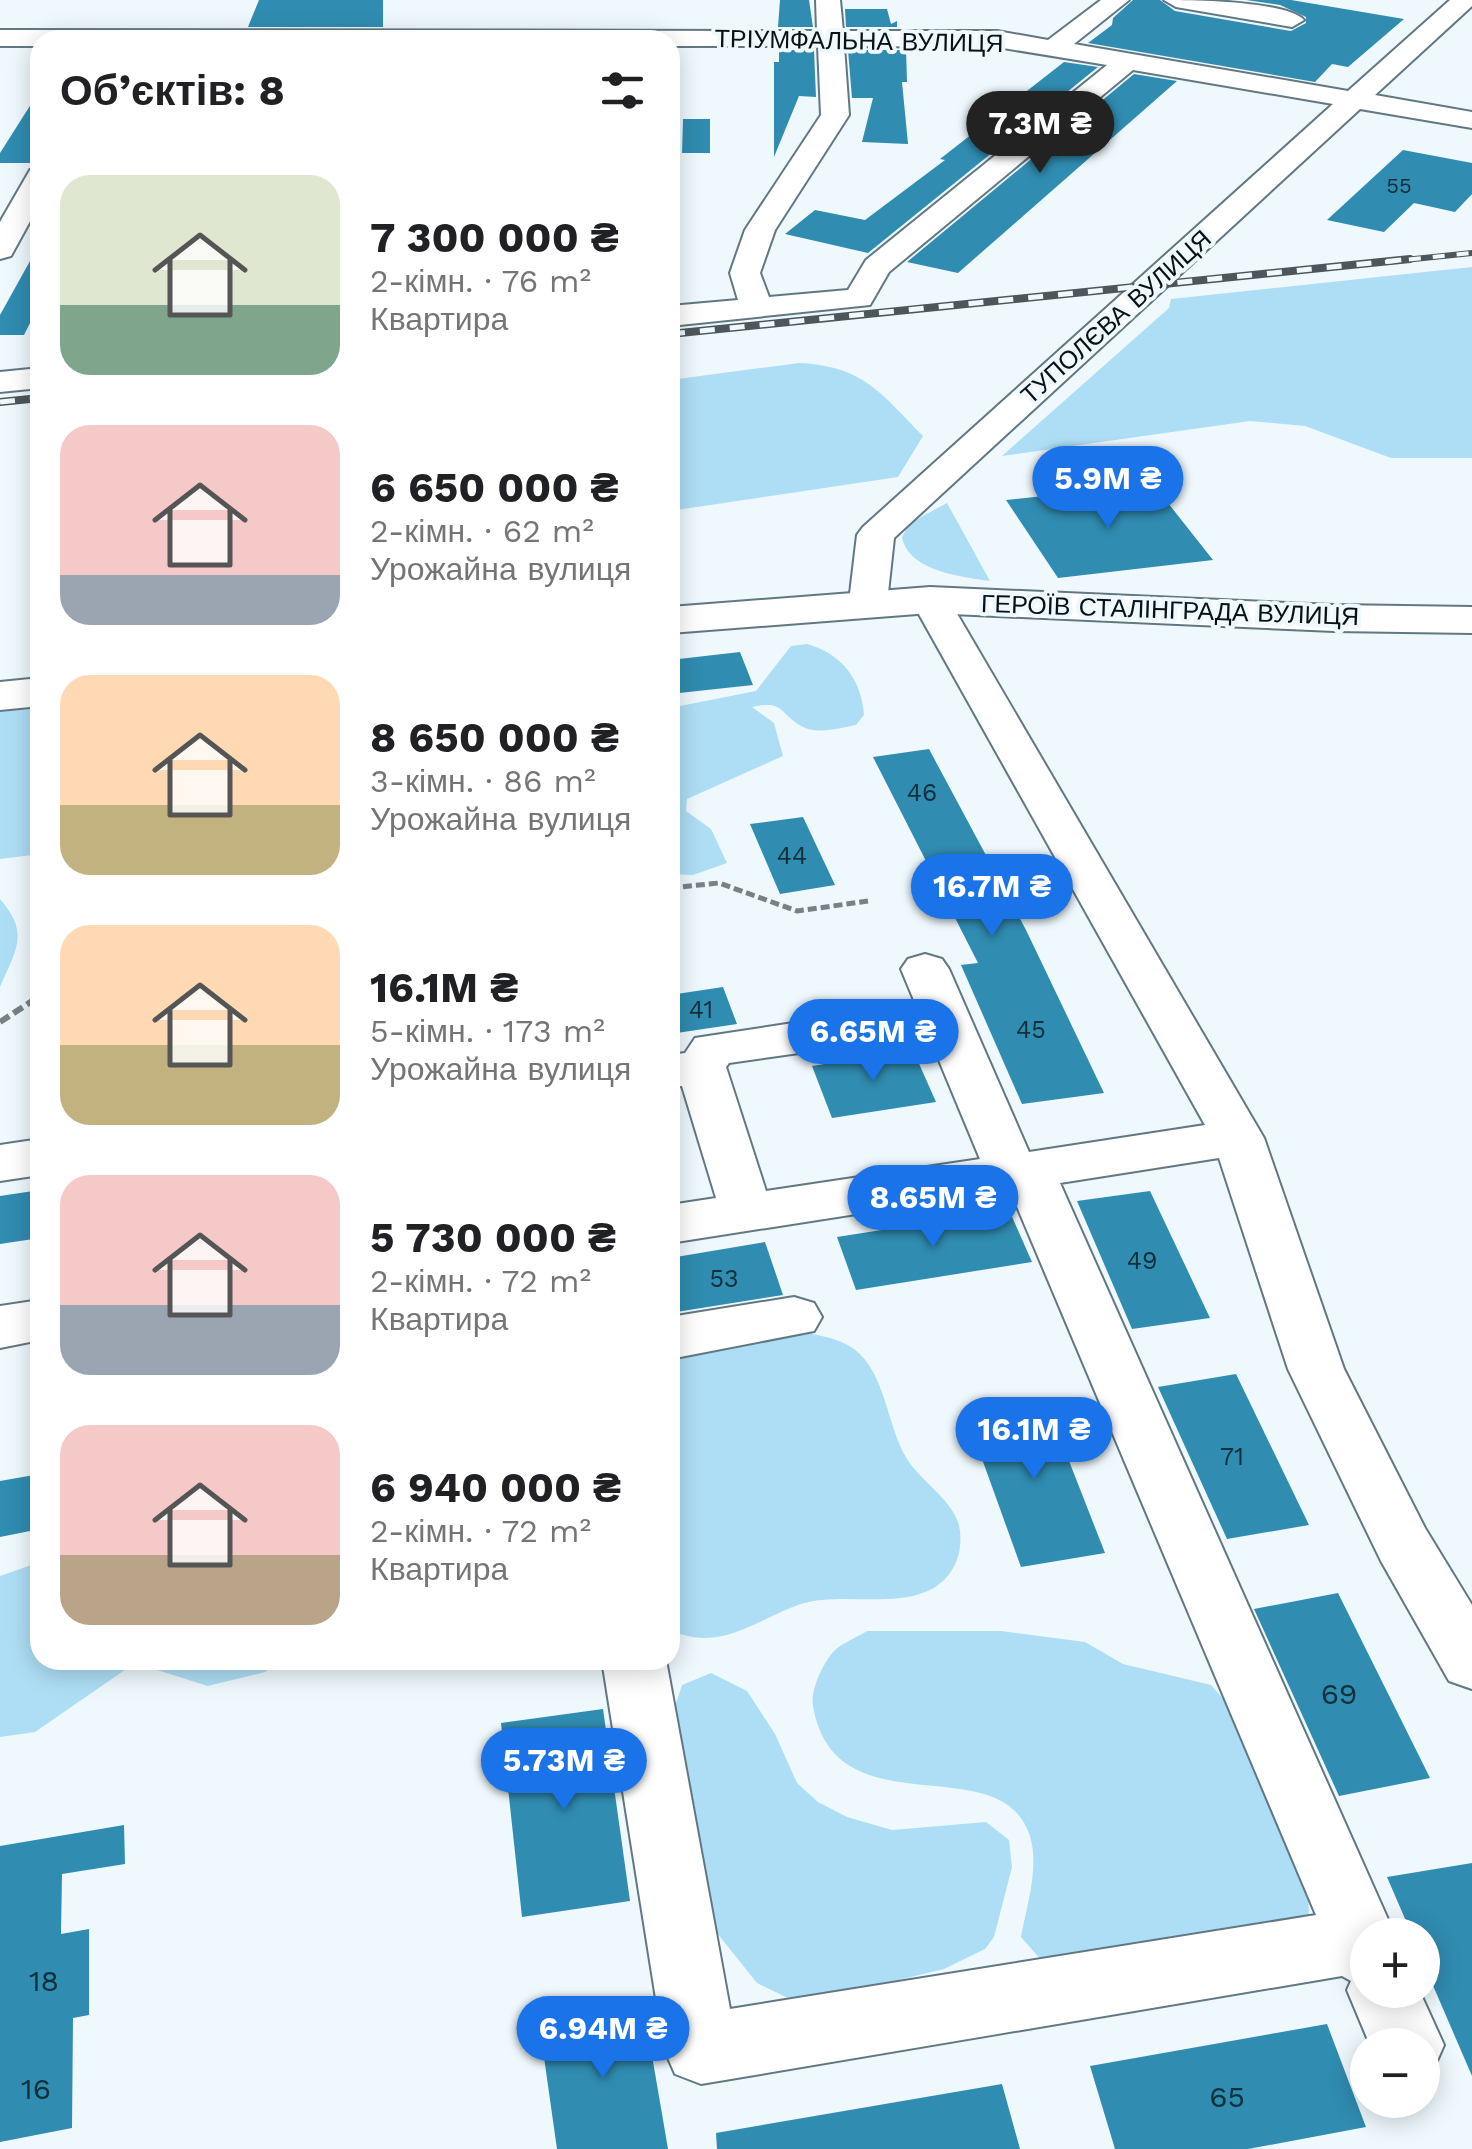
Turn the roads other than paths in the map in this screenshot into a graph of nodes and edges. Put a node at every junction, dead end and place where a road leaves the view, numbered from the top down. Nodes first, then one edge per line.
1 (828, 0) edge
2 (1117, 0) edge
3 (1176, 0) edge
4 (1464, 0) edge
5 (128, 13) dead end
6 (304, 13) dead end
7 (1292, 20) dead end
8 (119, 30) edge
9 (298, 30) edge
10 (680, 34) edge
11 (0, 38) edge
12 (30, 38) edge
13 (832, 39) junction
14 (1052, 49) junction
15 (1127, 62) junction
16 (1357, 100) junction
17 (1472, 120) edge
18 (30, 194) edge
19 (0, 250) edge
20 (757, 308) junction
21 (680, 315) edge
22 (30, 379) edge
23 (0, 382) edge
24 (930, 600) junction
25 (868, 602) junction
26 (680, 619) edge
27 (1472, 620) edge
28 (30, 693) edge
29 (0, 696) edge
30 (925, 969) dead end
31 (891, 1024) dead end
32 (685, 1069) edge
33 (1238, 1138) junction
34 (30, 1158) edge
35 (0, 1163) edge
36 (1020, 1171) junction
37 (746, 1213) junction
38 (680, 1223) edge
39 (794, 1317) dead end
40 (30, 1322) edge
41 (0, 1326) edge
42 (680, 1336) edge
43 (1472, 1662) edge
44 (636, 1670) edge
45 (1351, 1918) edge
46 (1350, 1964) edge

1 - 13 street
2 - 14 street
3 - 7 street
4 - 16 street, ТУПОЛЄВА ВУЛИЦЯ
5 - 8 street
6 - 9 street
10 - 13 street, ТРІУМФАЛЬНА ВУЛИЦЯ
11 - 12 street, ТРІУМФАЛЬНА ВУЛИЦЯ
13 - 14 street, ТРІУМФАЛЬНА ВУЛИЦЯ
13 - 20 street
14 - 15 street, ТРІУМФАЛЬНА ВУЛИЦЯ
15 - 16 street, ТРІУМФАЛЬНА ВУЛИЦЯ
15 - 20 street
16 - 17 street, ТРІУМФАЛЬНА ВУЛИЦЯ
16 - 25 street, ТУПОЛЄВА ВУЛИЦЯ
18 - 19 street
20 - 21 street
22 - 23 street
24 - 25 main road, ГЕРОЇВ СТАЛІНГРАДА ВУЛИЦЯ
24 - 27 main road, ГЕРОЇВ СТАЛІНГРАДА ВУЛИЦЯ
24 - 33 street
25 - 26 main road
28 - 29 main road
30 - 36 street
31 - 32 street
32 - 37 street
33 - 36 street
33 - 43 street
34 - 35 street
36 - 37 street
36 - 45 street
37 - 38 street
39 - 42 street
40 - 41 street
44 - 46 street

